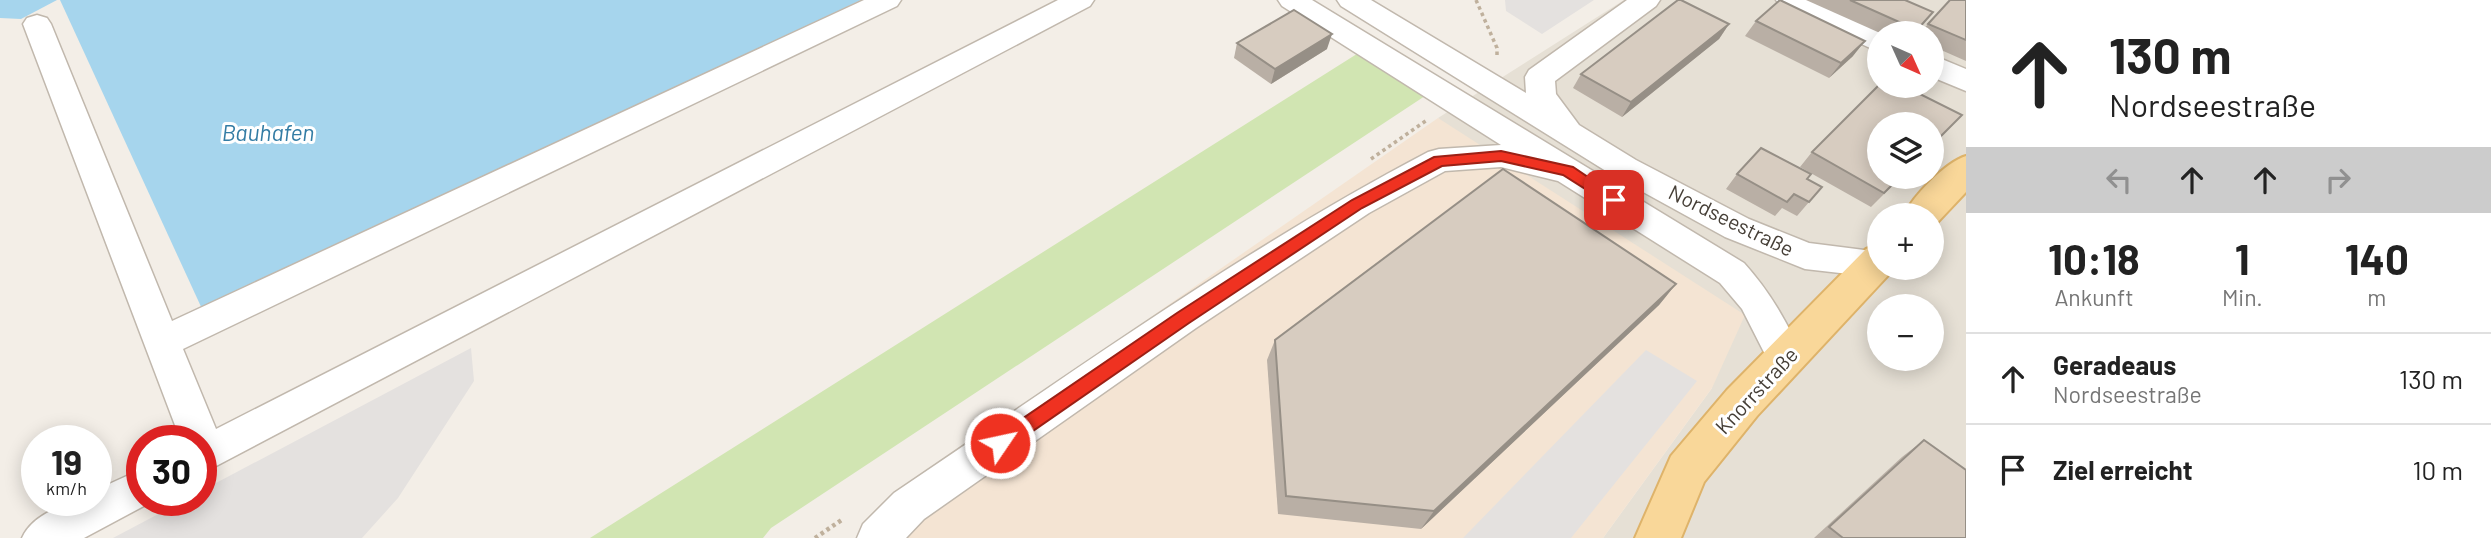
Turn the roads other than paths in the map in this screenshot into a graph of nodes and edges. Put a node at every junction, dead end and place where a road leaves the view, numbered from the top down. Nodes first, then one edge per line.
1 (887, 0) edge
2 (1080, 0) edge
3 (1292, 0) edge
4 (1351, 0) edge
5 (1646, 0) edge
6 (1790, 0) edge
7 (37, 24) dead end
8 (1406, 33) junction
9 (1867, 35) edge
10 (1378, 52) junction
11 (1944, 71) edge
12 (1966, 81) edge
13 (1569, 133) junction
14 (1966, 169) edge
15 (1567, 171) junction
16 (1933, 203) edge
17 (1867, 260) edge
18 (1867, 272) edge
19 (162, 342) junction
20 (1786, 359) junction
21 (193, 425) edge
22 (217, 440) edge
23 (126, 495) edge
24 (43, 538) edge
25 (878, 538) edge
26 (1658, 538) edge

1 - 19 street
2 - 22 street
3 - 10 street, Nordseestraße
4 - 8 street, Nordseestraße
5 - 13 street
6 - 9 street
7 - 19 street
8 - 10 street
8 - 13 street, Nordseestraße
10 - 15 street, Nordseestraße
11 - 12 street
13 - 17 street, Nordseestraße
14 - 16 main road
15 - 20 street, Nordseestraße
15 - 25 street
18 - 20 main road, Knorrstraße
19 - 21 street
20 - 26 main road, Knorrstraße
23 - 24 street

